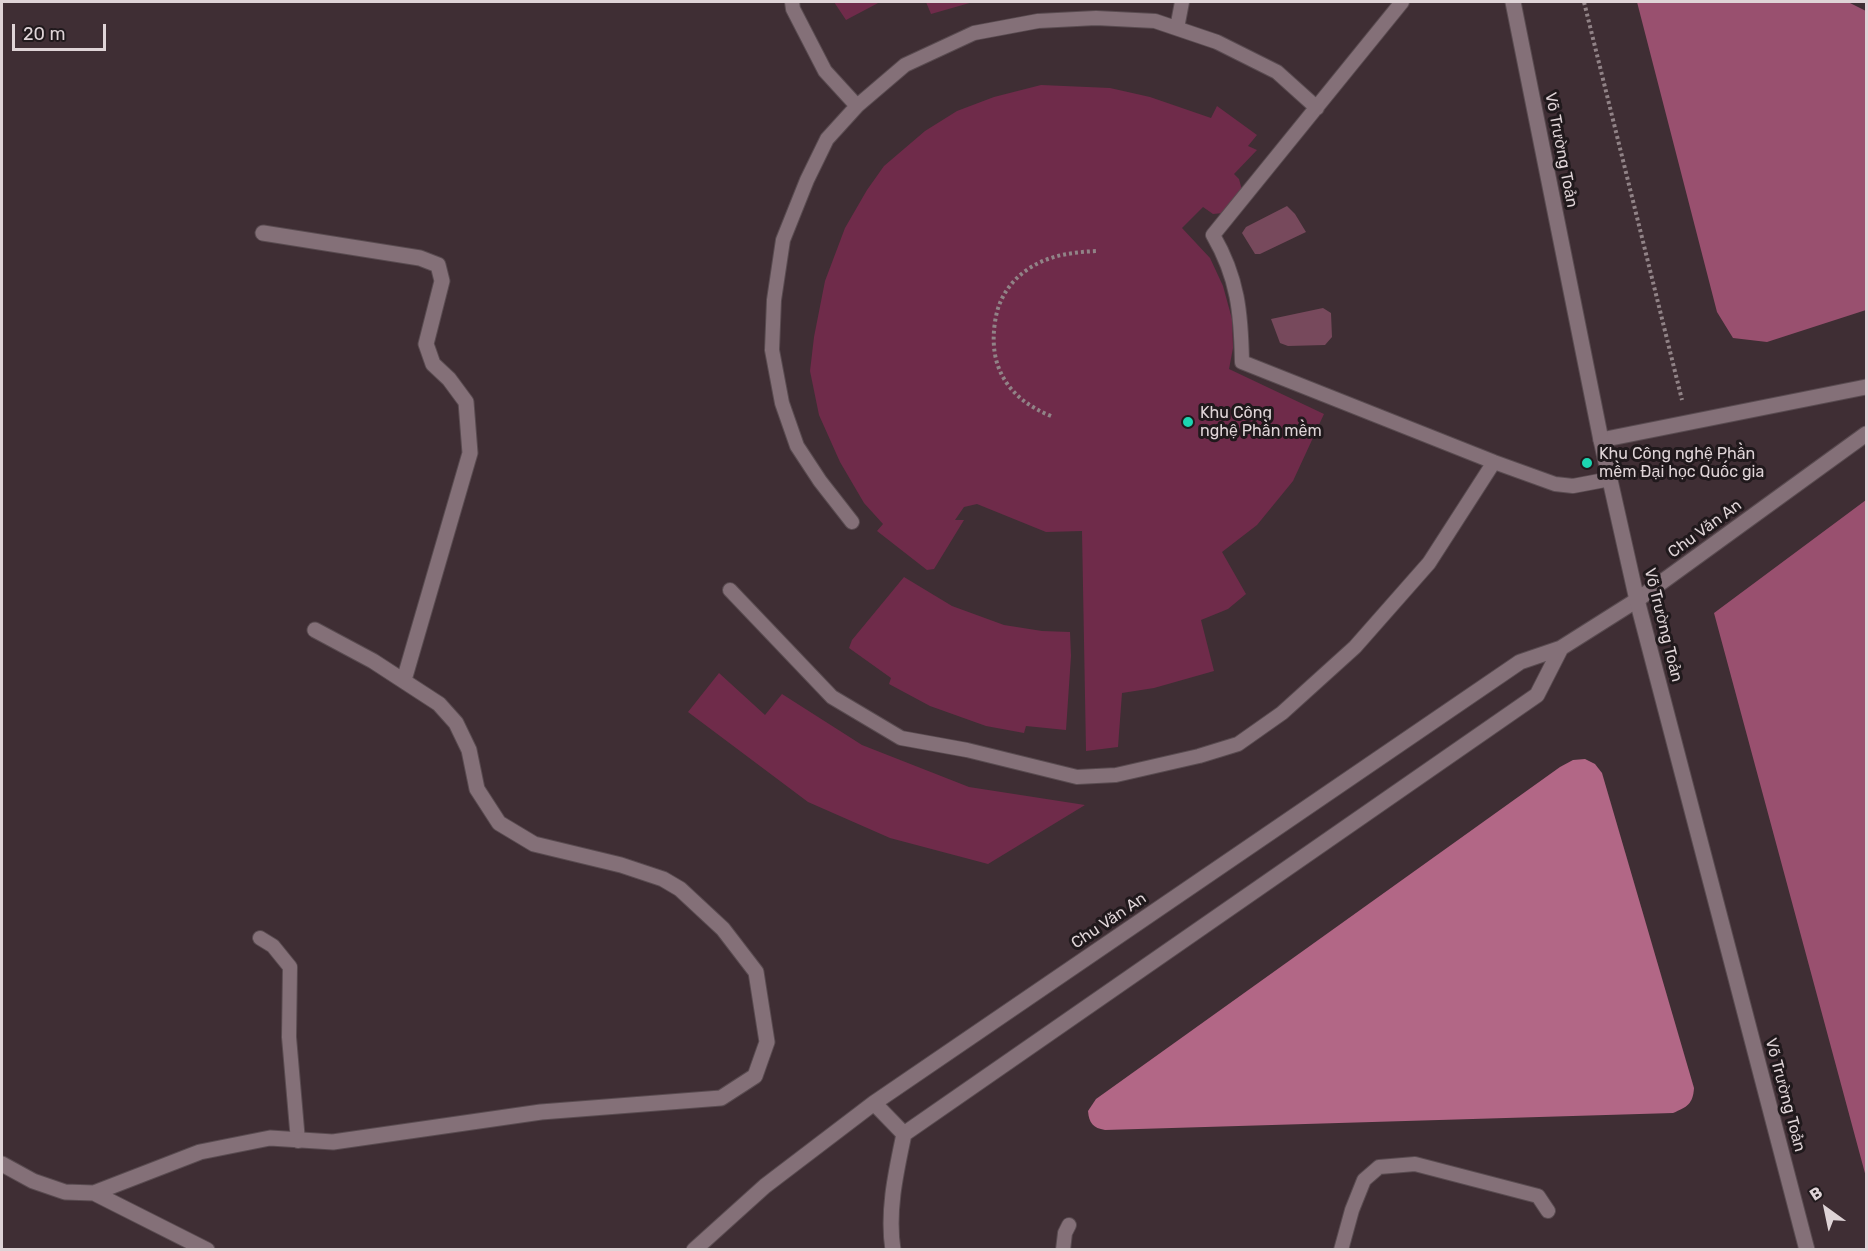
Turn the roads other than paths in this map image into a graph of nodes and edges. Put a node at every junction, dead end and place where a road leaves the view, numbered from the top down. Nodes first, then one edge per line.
1 (792, 2) edge
2 (1182, 2) edge
3 (1402, 2) edge
4 (1513, 2) edge
5 (1177, 28) junction
6 (857, 106) junction
7 (1317, 108) junction
8 (263, 233) dead end
9 (1866, 387) edge
10 (1866, 434) edge
11 (1601, 440) junction
12 (1494, 462) junction
13 (1610, 479) junction
14 (852, 522) dead end
15 (730, 590) dead end
16 (1637, 600) junction
17 (315, 630) dead end
18 (1561, 648) junction
19 (404, 680) junction
20 (260, 939) dead end
21 (874, 1103) junction
22 (904, 1134) junction
23 (298, 1141) junction
24 (2, 1164) edge
25 (94, 1193) junction
26 (1548, 1211) dead end
27 (1069, 1225) dead end
28 (207, 1250) edge
29 (694, 1250) edge
30 (893, 1250) edge
31 (1063, 1250) edge
32 (1341, 1250) edge
33 (1807, 1250) edge

1 - 6 lane
2 - 5 lane
3 - 7 lane
4 - 11 street, Võ Trường Toản
5 - 6 lane
5 - 7 lane
6 - 14 lane
7 - 12 lane
8 - 19 street
9 - 11 street
10 - 16 street, Chu Văn An
11 - 13 street, Võ Trường Toản
12 - 13 lane
12 - 15 lane
13 - 16 street, Võ Trường Toản
16 - 18 street, Chu Văn An
16 - 33 street, Võ Trường Toản
17 - 19 street
18 - 21 street, Chu Văn An
18 - 22 street
19 - 23 street
20 - 23 lane
21 - 22 street
21 - 29 street, Chu Văn An
22 - 30 street
23 - 25 street
24 - 25 street
25 - 28 street
26 - 32 lane
27 - 31 lane

